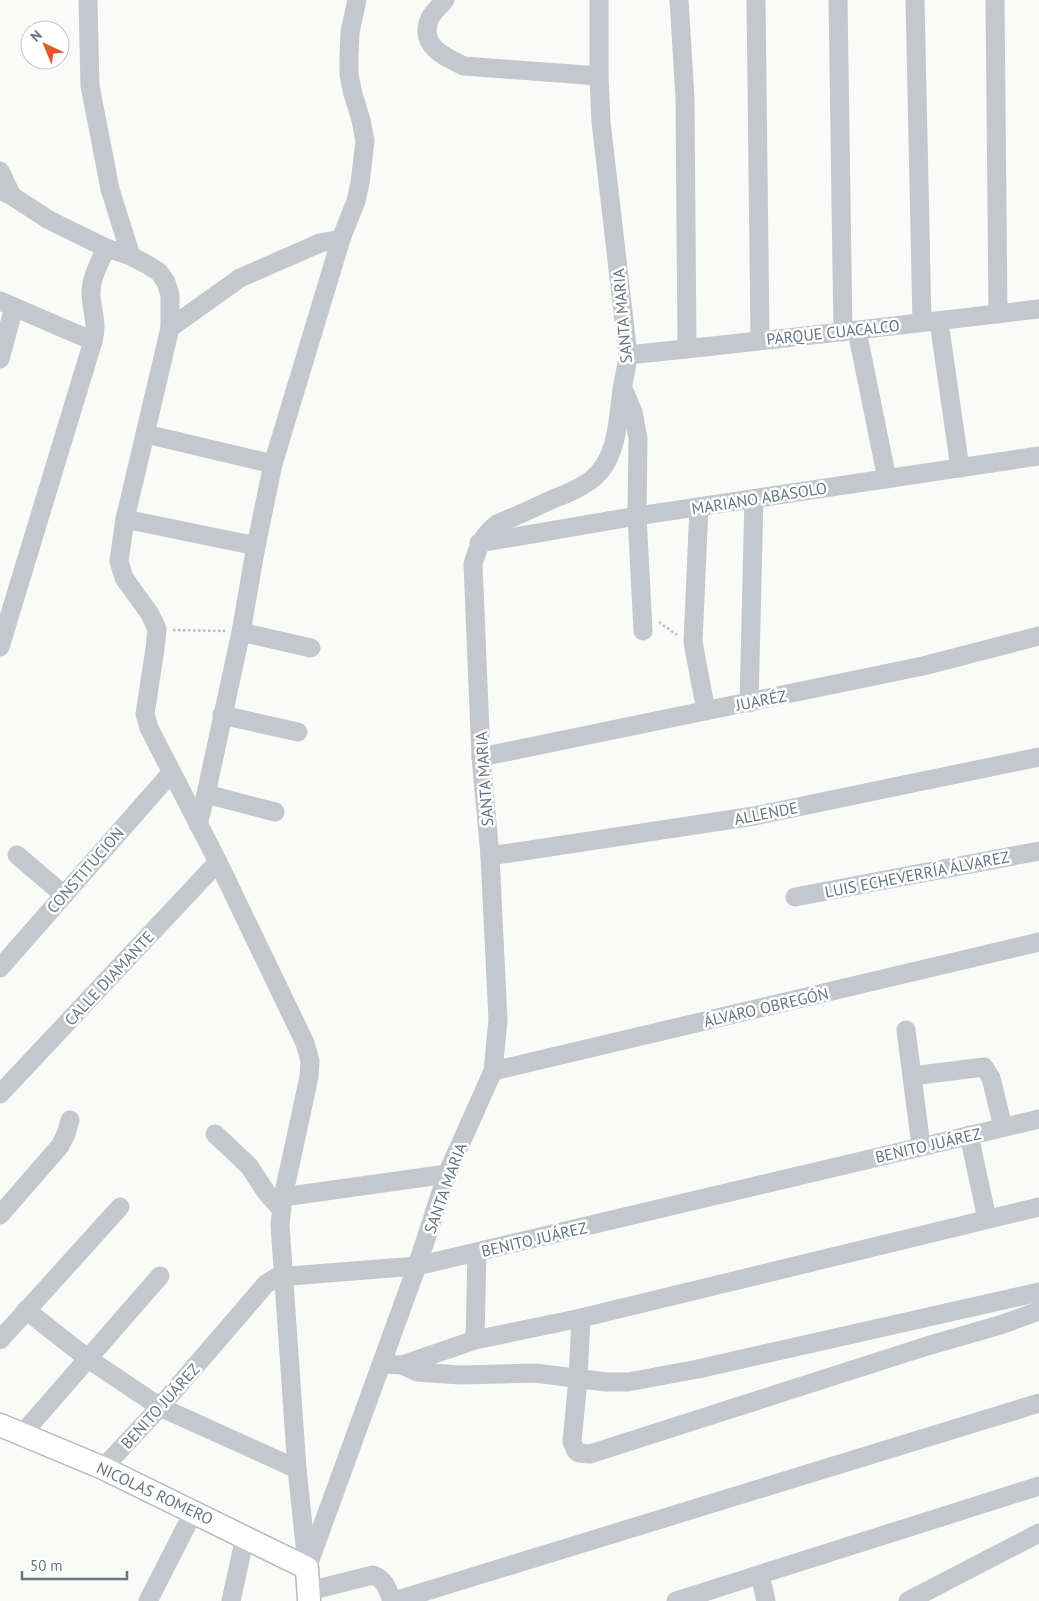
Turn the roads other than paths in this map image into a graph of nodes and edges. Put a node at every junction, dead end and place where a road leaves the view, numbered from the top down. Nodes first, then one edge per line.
1 (88, 0) edge
2 (357, 0) edge
3 (445, 0) edge
4 (599, 0) edge
5 (679, 0) edge
6 (756, 0) edge
7 (838, 0) edge
8 (915, 0) edge
9 (995, 0) edge
10 (599, 76) junction
11 (0, 171) edge
12 (6, 193) edge
13 (341, 239) junction
14 (106, 248) junction
15 (131, 256) junction
16 (7, 304) edge
17 (1039, 310) edge
18 (998, 314) junction
19 (930, 322) junction
20 (170, 328) junction
21 (850, 332) junction
22 (760, 340) junction
23 (94, 342) junction
24 (687, 349) junction
25 (628, 355) junction
26 (0, 359) edge
27 (622, 387) junction
28 (146, 434) junction
29 (1039, 456) edge
30 (273, 464) junction
31 (960, 468) junction
32 (887, 479) junction
33 (754, 499) junction
34 (699, 508) junction
35 (636, 516) junction
36 (125, 518) junction
37 (479, 543) junction
38 (256, 546) junction
39 (3, 626) edge
40 (643, 631) dead end
41 (241, 632) junction
42 (1039, 636) edge
43 (0, 647) edge
44 (311, 648) dead end
45 (749, 702) junction
46 (706, 711) junction
47 (222, 715) junction
48 (298, 732) dead end
49 (481, 757) junction
50 (1039, 757) edge
51 (171, 773) junction
52 (206, 794) junction
53 (275, 812) dead end
54 (198, 824) junction
55 (1039, 851) edge
56 (16, 855) dead end
57 (490, 856) junction
58 (218, 862) junction
59 (64, 894) junction
60 (795, 897) dead end
61 (1039, 942) edge
62 (3, 959) edge
63 (906, 1030) dead end
64 (493, 1071) junction
65 (912, 1076) junction
66 (0, 1094) edge
67 (1039, 1119) edge
68 (70, 1120) dead end
69 (1003, 1127) junction
70 (215, 1134) dead end
71 (970, 1135) junction
72 (921, 1146) junction
73 (447, 1174) junction
74 (282, 1203) junction
75 (120, 1207) dead end
76 (1039, 1207) edge
77 (0, 1215) edge
78 (987, 1219) junction
79 (477, 1252) junction
80 (417, 1266) junction
81 (160, 1276) dead end
82 (282, 1276) junction
83 (1039, 1292) edge
84 (26, 1310) junction
85 (1039, 1311) edge
86 (581, 1318) junction
87 (0, 1340) edge
88 (475, 1340) junction
89 (87, 1358) junction
90 (382, 1364) junction
91 (402, 1365) junction
92 (578, 1379) junction
93 (1039, 1403) edge
94 (160, 1407) junction
95 (0, 1425) edge
96 (23, 1433) junction
97 (103, 1468) junction
98 (297, 1469) junction
99 (1039, 1486) edge
100 (194, 1511) junction
101 (1039, 1533) edge
102 (245, 1537) junction
103 (307, 1568) junction
104 (760, 1575) junction
105 (309, 1596) edge
106 (148, 1601) edge
107 (231, 1601) edge
108 (393, 1601) edge
109 (676, 1601) edge
110 (766, 1601) edge
111 (908, 1601) edge

1 - 15 street
2 - 13 street
3 - 10 street
4 - 10 street, SANTA MARIA
5 - 24 street
6 - 22 street
7 - 21 street
8 - 19 street
9 - 18 street
10 - 25 street, SANTA MARIA
11 - 12 street
12 - 14 street
13 - 20 street
13 - 30 street
14 - 15 street
14 - 23 street
15 - 20 street
16 - 23 street
16 - 26 street
17 - 18 street, PARQUE CUACALCO
18 - 19 street, PARQUE CUACALCO
19 - 21 street, PARQUE CUACALCO
19 - 31 street
20 - 28 street
21 - 22 street, PARQUE CUACALCO
21 - 32 street
22 - 24 street, PARQUE CUACALCO
23 - 39 street
24 - 25 street, PARQUE CUACALCO
25 - 27 street, SANTA MARIA
27 - 35 street
27 - 37 street, SANTA MARIA
28 - 30 street
28 - 36 street
29 - 31 street, MARIANO ABASOLO
30 - 38 street
31 - 32 street, MARIANO ABASOLO
32 - 33 street, MARIANO ABASOLO
33 - 34 street, MARIANO ABASOLO
33 - 45 street
34 - 35 street, MARIANO ABASOLO
34 - 46 street
35 - 37 street, MARIANO ABASOLO
35 - 40 street
36 - 38 street
36 - 51 street
37 - 49 street, SANTA MARIA
38 - 41 street
39 - 43 street
41 - 44 street
41 - 47 street
42 - 45 street, JUARÉZ
45 - 46 street, JUARÉZ
46 - 49 street, JUARÉZ
47 - 48 street
47 - 52 street
49 - 57 street, SANTA MARIA
50 - 57 street, ALLENDE
51 - 54 street
51 - 59 street, CONSTITUCION
52 - 53 street
52 - 54 street
54 - 58 street
55 - 60 street, LUIS ECHEVERRÍA ÁLVAREZ
56 - 59 street
57 - 64 street, SANTA MARIA
58 - 66 street, CALLE DIAMANTE
58 - 74 street
59 - 62 street, CONSTITUCION
61 - 64 street, ÁLVARO OBREGÓN
63 - 65 street
64 - 73 street, SANTA MARIA
65 - 69 street
65 - 72 street
67 - 69 street, BENITO JUÁREZ
68 - 77 street
69 - 71 street, BENITO JUÁREZ
70 - 74 street
71 - 72 street, BENITO JUÁREZ
71 - 78 street
72 - 79 street, BENITO JUÁREZ
73 - 74 street
73 - 80 street, SANTA MARIA
74 - 82 street
75 - 84 street
76 - 78 street
78 - 86 street
79 - 80 street, BENITO JUÁREZ
79 - 88 street
80 - 82 street, BENITO JUÁREZ
80 - 90 street, SANTA MARIA
81 - 89 street
82 - 94 street, BENITO JUÁREZ
82 - 98 street
83 - 92 street
84 - 87 street
84 - 89 street
85 - 92 street
86 - 88 street
86 - 92 street
88 - 91 street
89 - 94 street
89 - 96 street
90 - 91 street
90 - 103 street, SANTA MARIA
91 - 92 street
93 - 108 street
94 - 97 street, BENITO JUÁREZ
94 - 98 street
95 - 96 main road, NICOLAS ROMERO
96 - 97 main road, NICOLAS ROMERO
97 - 100 main road, NICOLAS ROMERO
98 - 103 street
99 - 104 street
100 - 102 main road, NICOLAS ROMERO
100 - 106 street
101 - 111 street
102 - 103 main road, NICOLAS ROMERO
102 - 107 street
103 - 105 main road, SANTA MARIA
104 - 109 street
104 - 110 street
105 - 108 street

